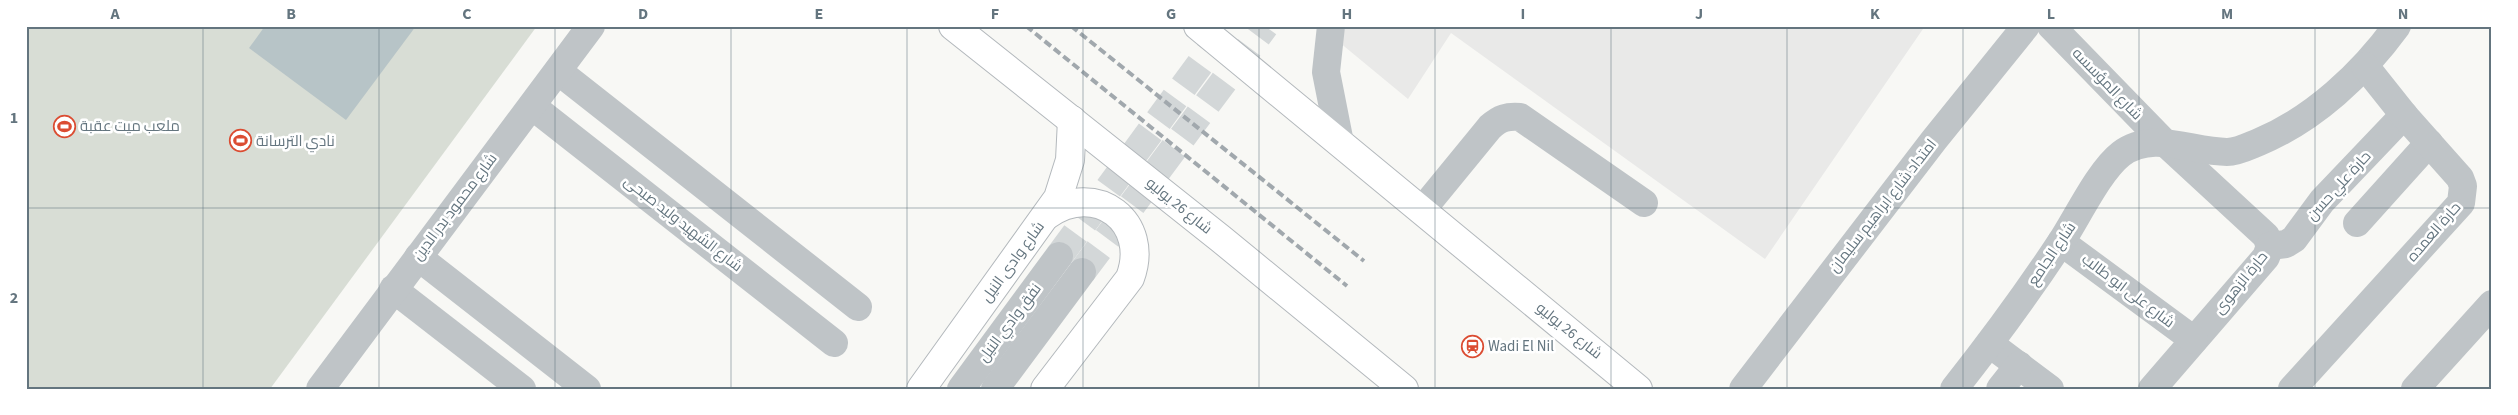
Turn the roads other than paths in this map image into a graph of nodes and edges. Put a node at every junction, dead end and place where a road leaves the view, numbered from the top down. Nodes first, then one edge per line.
1 (591, 26) edge
2 (953, 26) edge
3 (1198, 26) edge
4 (1331, 26) edge
5 (2026, 26) edge
6 (2397, 26) edge
7 (2055, 28) edge
8 (2365, 66) junction
9 (558, 70) junction
10 (532, 106) junction
11 (2404, 115) junction
12 (1072, 120) junction
13 (2163, 142) junction
14 (1340, 143) junction
15 (2429, 143) junction
16 (1644, 203) dead end
17 (1422, 210) junction
18 (1047, 215) junction
19 (2357, 223) dead end
20 (2061, 242) junction
21 (2270, 246) junction
22 (1060, 256) tunnel mouth
23 (418, 257) junction
24 (1082, 272) tunnel mouth
25 (393, 289) junction
26 (2492, 304) edge
27 (858, 307) dead end
28 (2194, 340) junction
29 (834, 343) dead end
30 (1990, 344) junction
31 (2019, 365) junction
32 (1403, 388) edge
33 (320, 389) edge
34 (522, 389) edge
35 (587, 389) edge
36 (921, 389) edge
37 (961, 389) edge
38 (995, 389) edge
39 (1045, 389) edge
40 (1638, 389) edge
41 (1743, 389) edge
42 (1954, 389) edge
43 (2000, 389) edge
44 (2050, 389) edge
45 (2152, 389) edge
46 (2292, 389) edge
47 (2415, 389) edge

1 - 9 street, شارع محمود بدر الدين
2 - 12 main road, شارع 26 يوليو
3 - 14 main road, شارع 26 يوليو
4 - 14 street
5 - 41 street, امتداد شارع ابراهيم سليمان
6 - 8 street
7 - 13 street, شارع المؤسسه
8 - 11 street, حارة العمده
8 - 13 street
9 - 10 street, شارع محمود بدر الدين
9 - 27 street
10 - 23 street, شارع محمود بدر الدين
10 - 29 street, شارع الشهيد وليد صبحى
11 - 15 street, حارة العمده
11 - 21 street, حارة علي حسن
12 - 18 main road, شارع وادى النيل
12 - 32 main road, شارع 26 يوليو
13 - 20 street, شارع الجامع
13 - 21 street, حارة الزهوى
14 - 17 main road, شارع 26 يوليو
15 - 19 street
15 - 46 street, حارة العمده
16 - 17 street
17 - 40 main road, شارع 26 يوليو
18 - 36 main road, شارع وادى النيل
18 - 39 main road
20 - 28 street, شارع على ابو طالب
20 - 30 street, شارع الجامع
21 - 28 street, حارة الزهوى
22 - 37 street, نفق وادي النيل
23 - 25 street, شارع محمود بدر الدين
23 - 35 street
24 - 38 street, نفق وادي النيل
25 - 33 street, شارع محمود بدر الدين
25 - 34 street
26 - 47 street
28 - 45 street, حارة الزهوى
30 - 31 street
30 - 42 street, شارع الجامع
31 - 43 street
31 - 44 street

